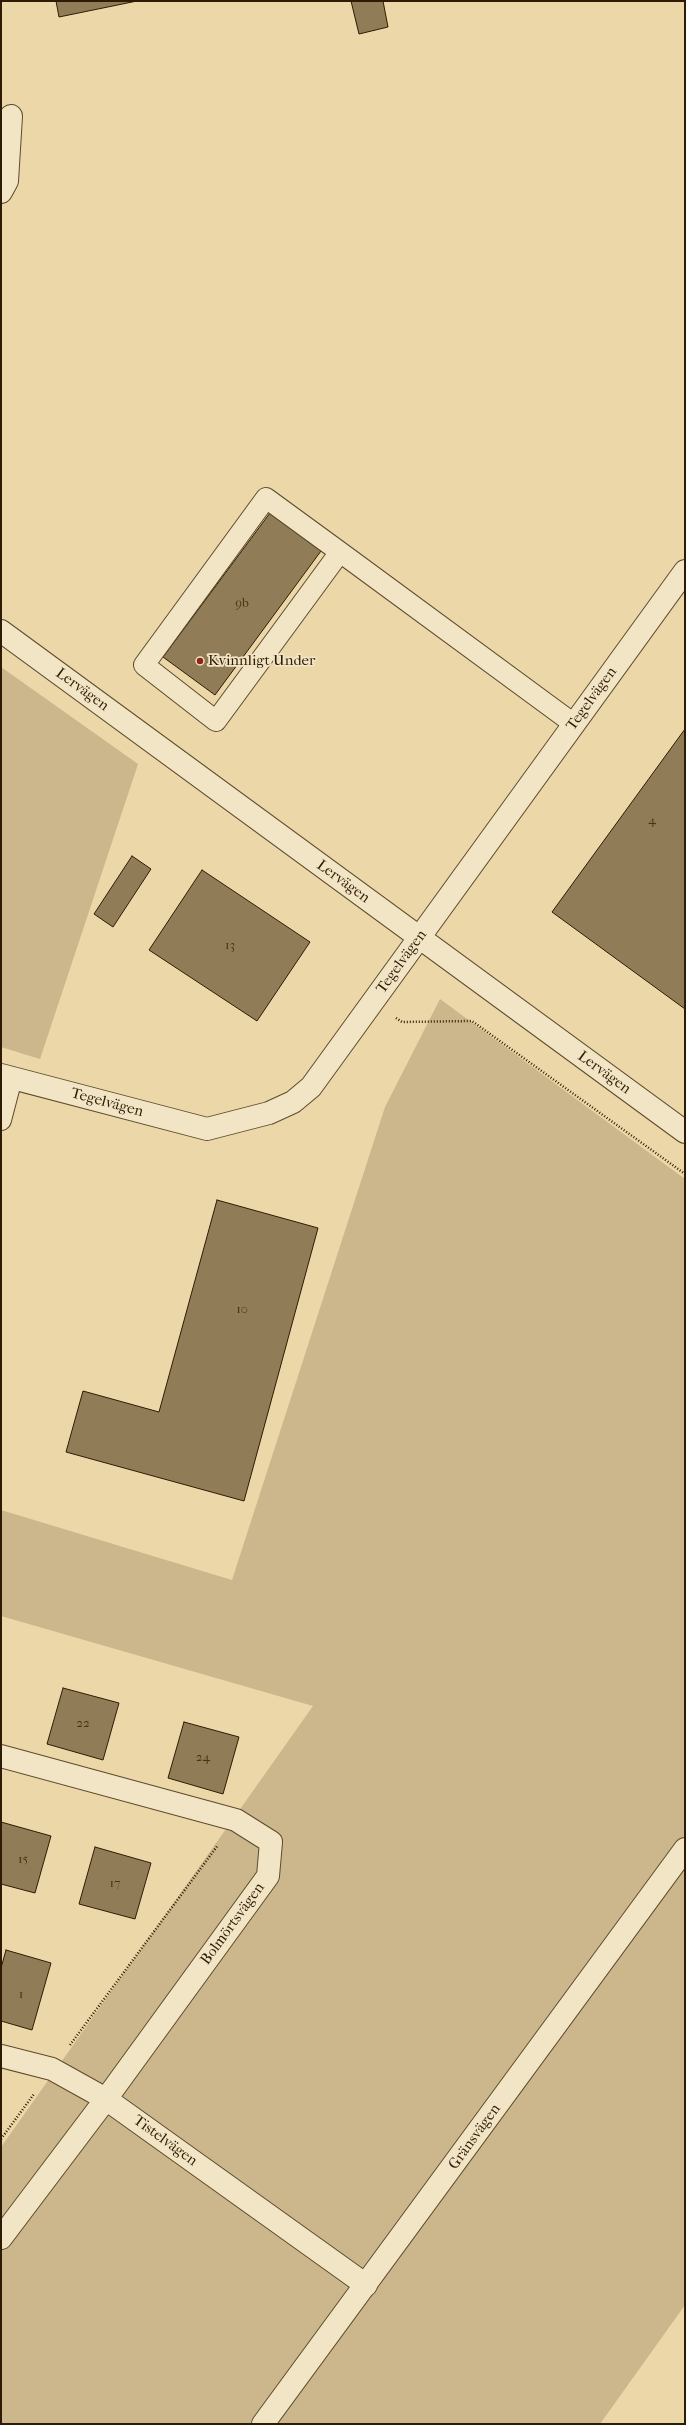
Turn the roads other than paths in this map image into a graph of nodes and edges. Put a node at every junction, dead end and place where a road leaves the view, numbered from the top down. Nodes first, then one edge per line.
1 (11, 116) dead end
2 (1, 192) edge
3 (340, 552) junction
4 (685, 571) edge
5 (1, 631) edge
6 (574, 724) junction
7 (420, 938) junction
8 (7, 1076) edge
9 (1, 1120) edge
10 (685, 1132) edge
11 (1, 1756) edge
12 (685, 1849) edge
13 (1, 2056) edge
14 (106, 2099) junction
15 (1, 2238) edge
16 (366, 2285) junction
17 (263, 2424) edge

1 - 2 street
3 - 3 lane
3 - 6 lane
4 - 6 street, Tegelvägen
5 - 7 street, Lervägen
6 - 7 street, Tegelvägen
7 - 8 street, Tegelvägen
7 - 10 street, Lervägen
8 - 9 lane
11 - 14 street, Bolmörtsvägen
12 - 16 street, Gränsvägen
13 - 14 street
14 - 15 street
14 - 16 street, Tistelvägen
16 - 17 street, Gränsvägen

